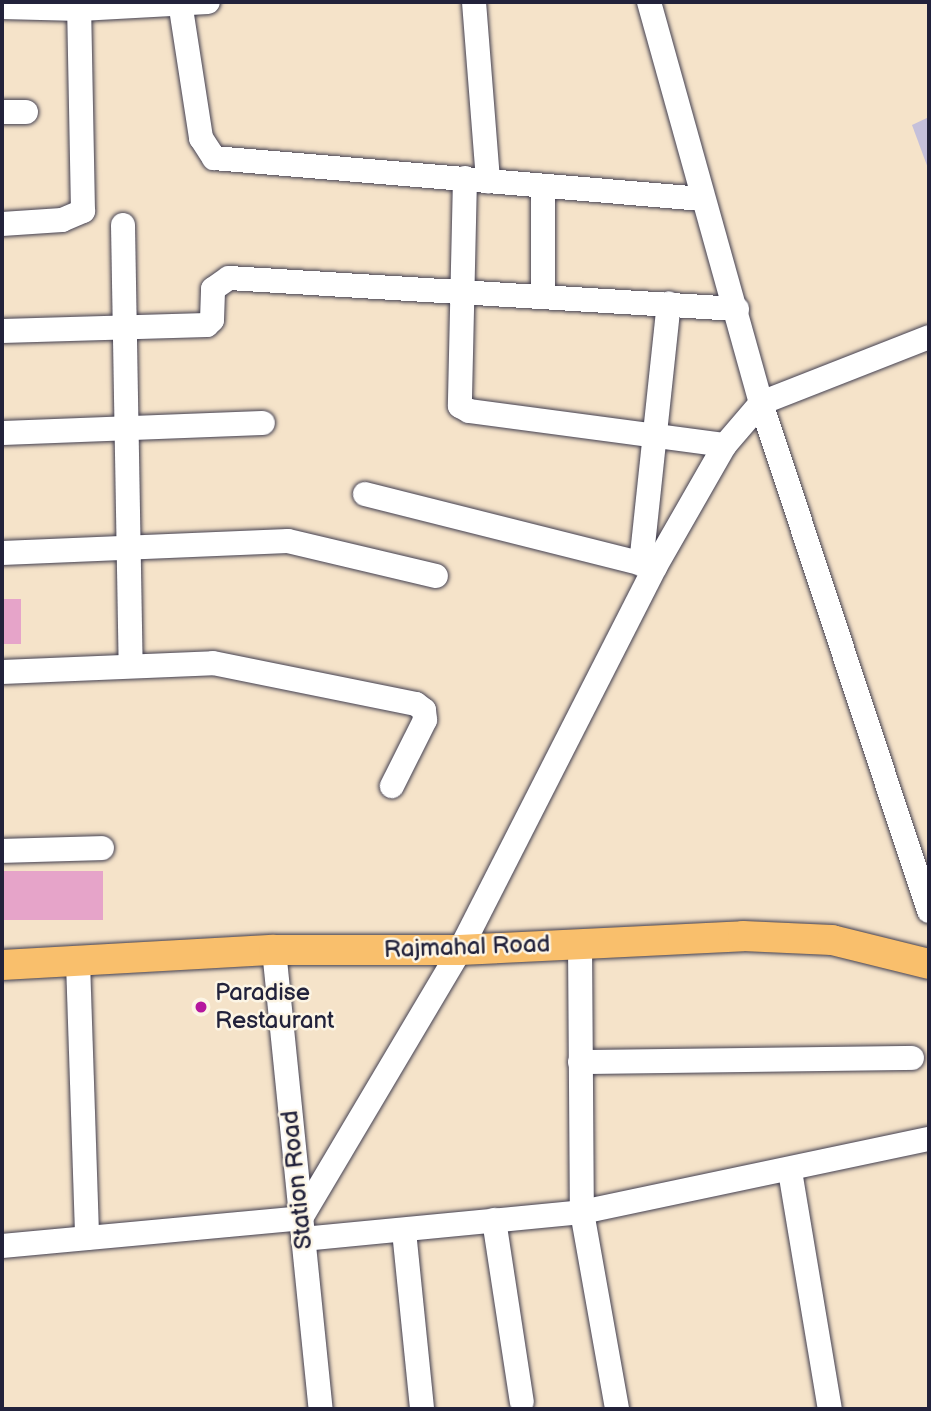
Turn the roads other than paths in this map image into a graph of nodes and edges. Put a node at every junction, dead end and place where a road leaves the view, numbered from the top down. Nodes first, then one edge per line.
1 (208, 2) edge
2 (474, 2) edge
3 (649, 2) edge
4 (180, 3) edge
5 (79, 5) edge
6 (2, 7) edge
7 (477, 180) junction
8 (543, 186) junction
9 (702, 199) junction
10 (2, 223) edge
11 (123, 225) dead end
12 (462, 292) junction
13 (543, 296) junction
14 (669, 304) junction
15 (737, 309) junction
16 (122, 327) junction
17 (2, 331) edge
18 (929, 337) edge
19 (761, 403) junction
20 (263, 423) dead end
21 (126, 429) junction
22 (2, 433) edge
23 (655, 435) junction
24 (725, 444) junction
25 (365, 494) dead end
26 (130, 547) junction
27 (2, 553) edge
28 (648, 566) junction
29 (436, 576) dead end
30 (131, 665) junction
31 (2, 671) edge
32 (392, 786) dead end
33 (102, 848) dead end
34 (2, 851) edge
35 (929, 911) edge
36 (580, 943) junction
37 (274, 950) junction
38 (460, 950) junction
39 (78, 962) junction
40 (929, 964) edge
41 (2, 965) edge
42 (912, 1058) dead end
43 (580, 1062) junction
44 (929, 1139) edge
45 (790, 1171) junction
46 (582, 1212) junction
47 (494, 1220) junction
48 (302, 1228) junction
49 (404, 1231) junction
50 (87, 1238) junction
51 (2, 1245) edge
52 (522, 1402) dead end
53 (321, 1409) edge
54 (422, 1409) edge
55 (617, 1409) edge
56 (830, 1409) edge

1 - 4 street
2 - 7 street
3 - 9 street
4 - 5 street
4 - 7 street
5 - 6 street
5 - 10 street
7 - 8 street
7 - 12 street
8 - 9 street
8 - 13 street
9 - 15 street
11 - 16 street
12 - 13 street
12 - 16 street
12 - 23 street
13 - 14 street
14 - 15 street
14 - 23 street
15 - 19 street
16 - 17 street
16 - 21 street
18 - 19 street
19 - 24 street
19 - 35 street
20 - 21 street
21 - 22 street
21 - 26 street
23 - 24 street
23 - 28 street
24 - 28 street
25 - 28 street
26 - 27 street
26 - 29 street
26 - 30 street
28 - 38 street
30 - 31 street
30 - 32 street
33 - 34 street
36 - 38 main road, Rajmahal Road
36 - 40 main road, Rajmahal Road
36 - 43 street
37 - 38 main road, Rajmahal Road
37 - 39 main road, Rajmahal Road
37 - 48 street, Station Road
38 - 48 street
39 - 41 main road, Rajmahal Road
39 - 50 street
42 - 43 street
43 - 46 street
44 - 45 street
45 - 46 street
45 - 56 street
46 - 47 street
46 - 55 street
47 - 49 street
47 - 52 street
48 - 49 street
48 - 50 street
48 - 53 street, Station Road
49 - 54 street
50 - 51 street

